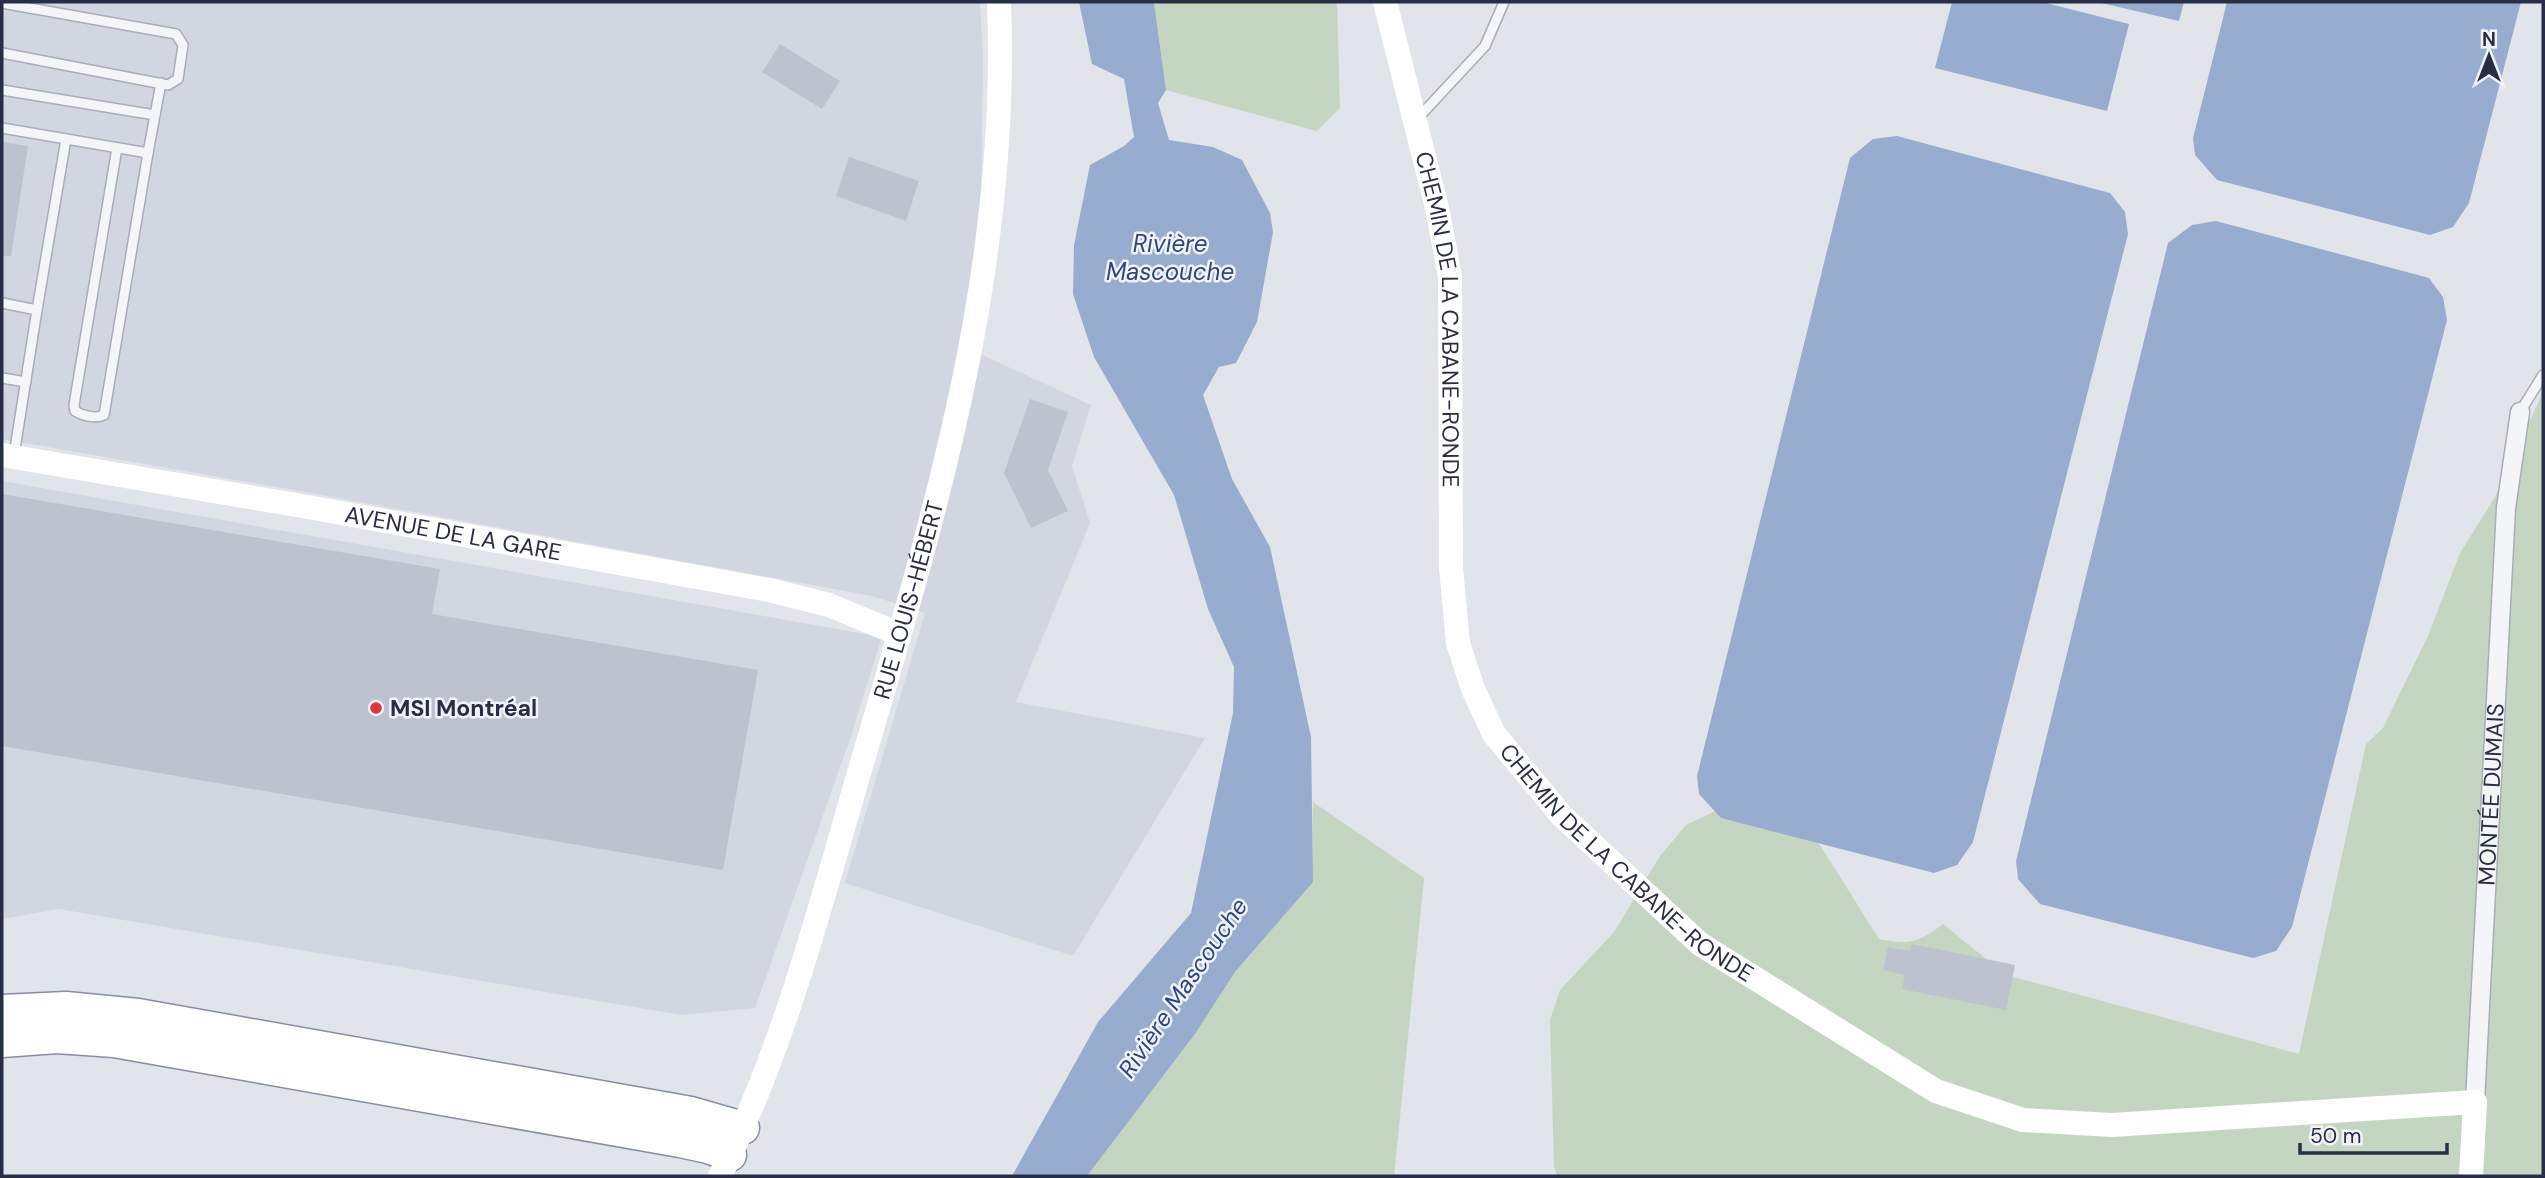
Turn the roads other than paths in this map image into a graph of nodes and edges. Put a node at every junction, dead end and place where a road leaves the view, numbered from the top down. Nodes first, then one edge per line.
1 (999, 2) edge
2 (1385, 2) edge
3 (1504, 2) edge
4 (2, 3) edge
5 (2, 53) edge
6 (161, 83) junction
7 (2, 89) edge
8 (155, 115) junction
9 (1415, 121) junction
10 (2, 128) edge
11 (66, 139) junction
12 (117, 148) junction
13 (148, 153) junction
14 (2, 303) edge
15 (37, 310) junction
16 (2543, 375) edge
17 (2, 378) edge
18 (26, 382) junction
19 (2520, 412) joint
20 (8, 456) edge
21 (899, 634) junction
22 (2, 1011) edge
23 (2, 1041) edge
24 (2475, 1102) junction
25 (731, 1153) edge
26 (2471, 1176) edge

1 - 21 street, RUE LOUIS-HÉBERT
2 - 9 street, CHEMIN DE LA CABANE-RONDE
3 - 9 lane
4 - 6 lane
5 - 6 lane
6 - 8 lane
7 - 8 lane
8 - 13 lane
9 - 24 street, CHEMIN DE LA CABANE-RONDE
10 - 11 lane
11 - 12 lane
11 - 15 lane
12 - 13 lane
12 - 13 lane
14 - 15 lane
15 - 18 lane
16 - 19 lane
17 - 18 lane
18 - 20 lane
19 - 24 street, MONTÉE DUMAIS
20 - 21 street, AVENUE DE LA GARE
21 - 25 street, RUE LOUIS-HÉBERT
22 - 25 highway
23 - 25 highway
24 - 26 street, MONTÉE DUMAIS

